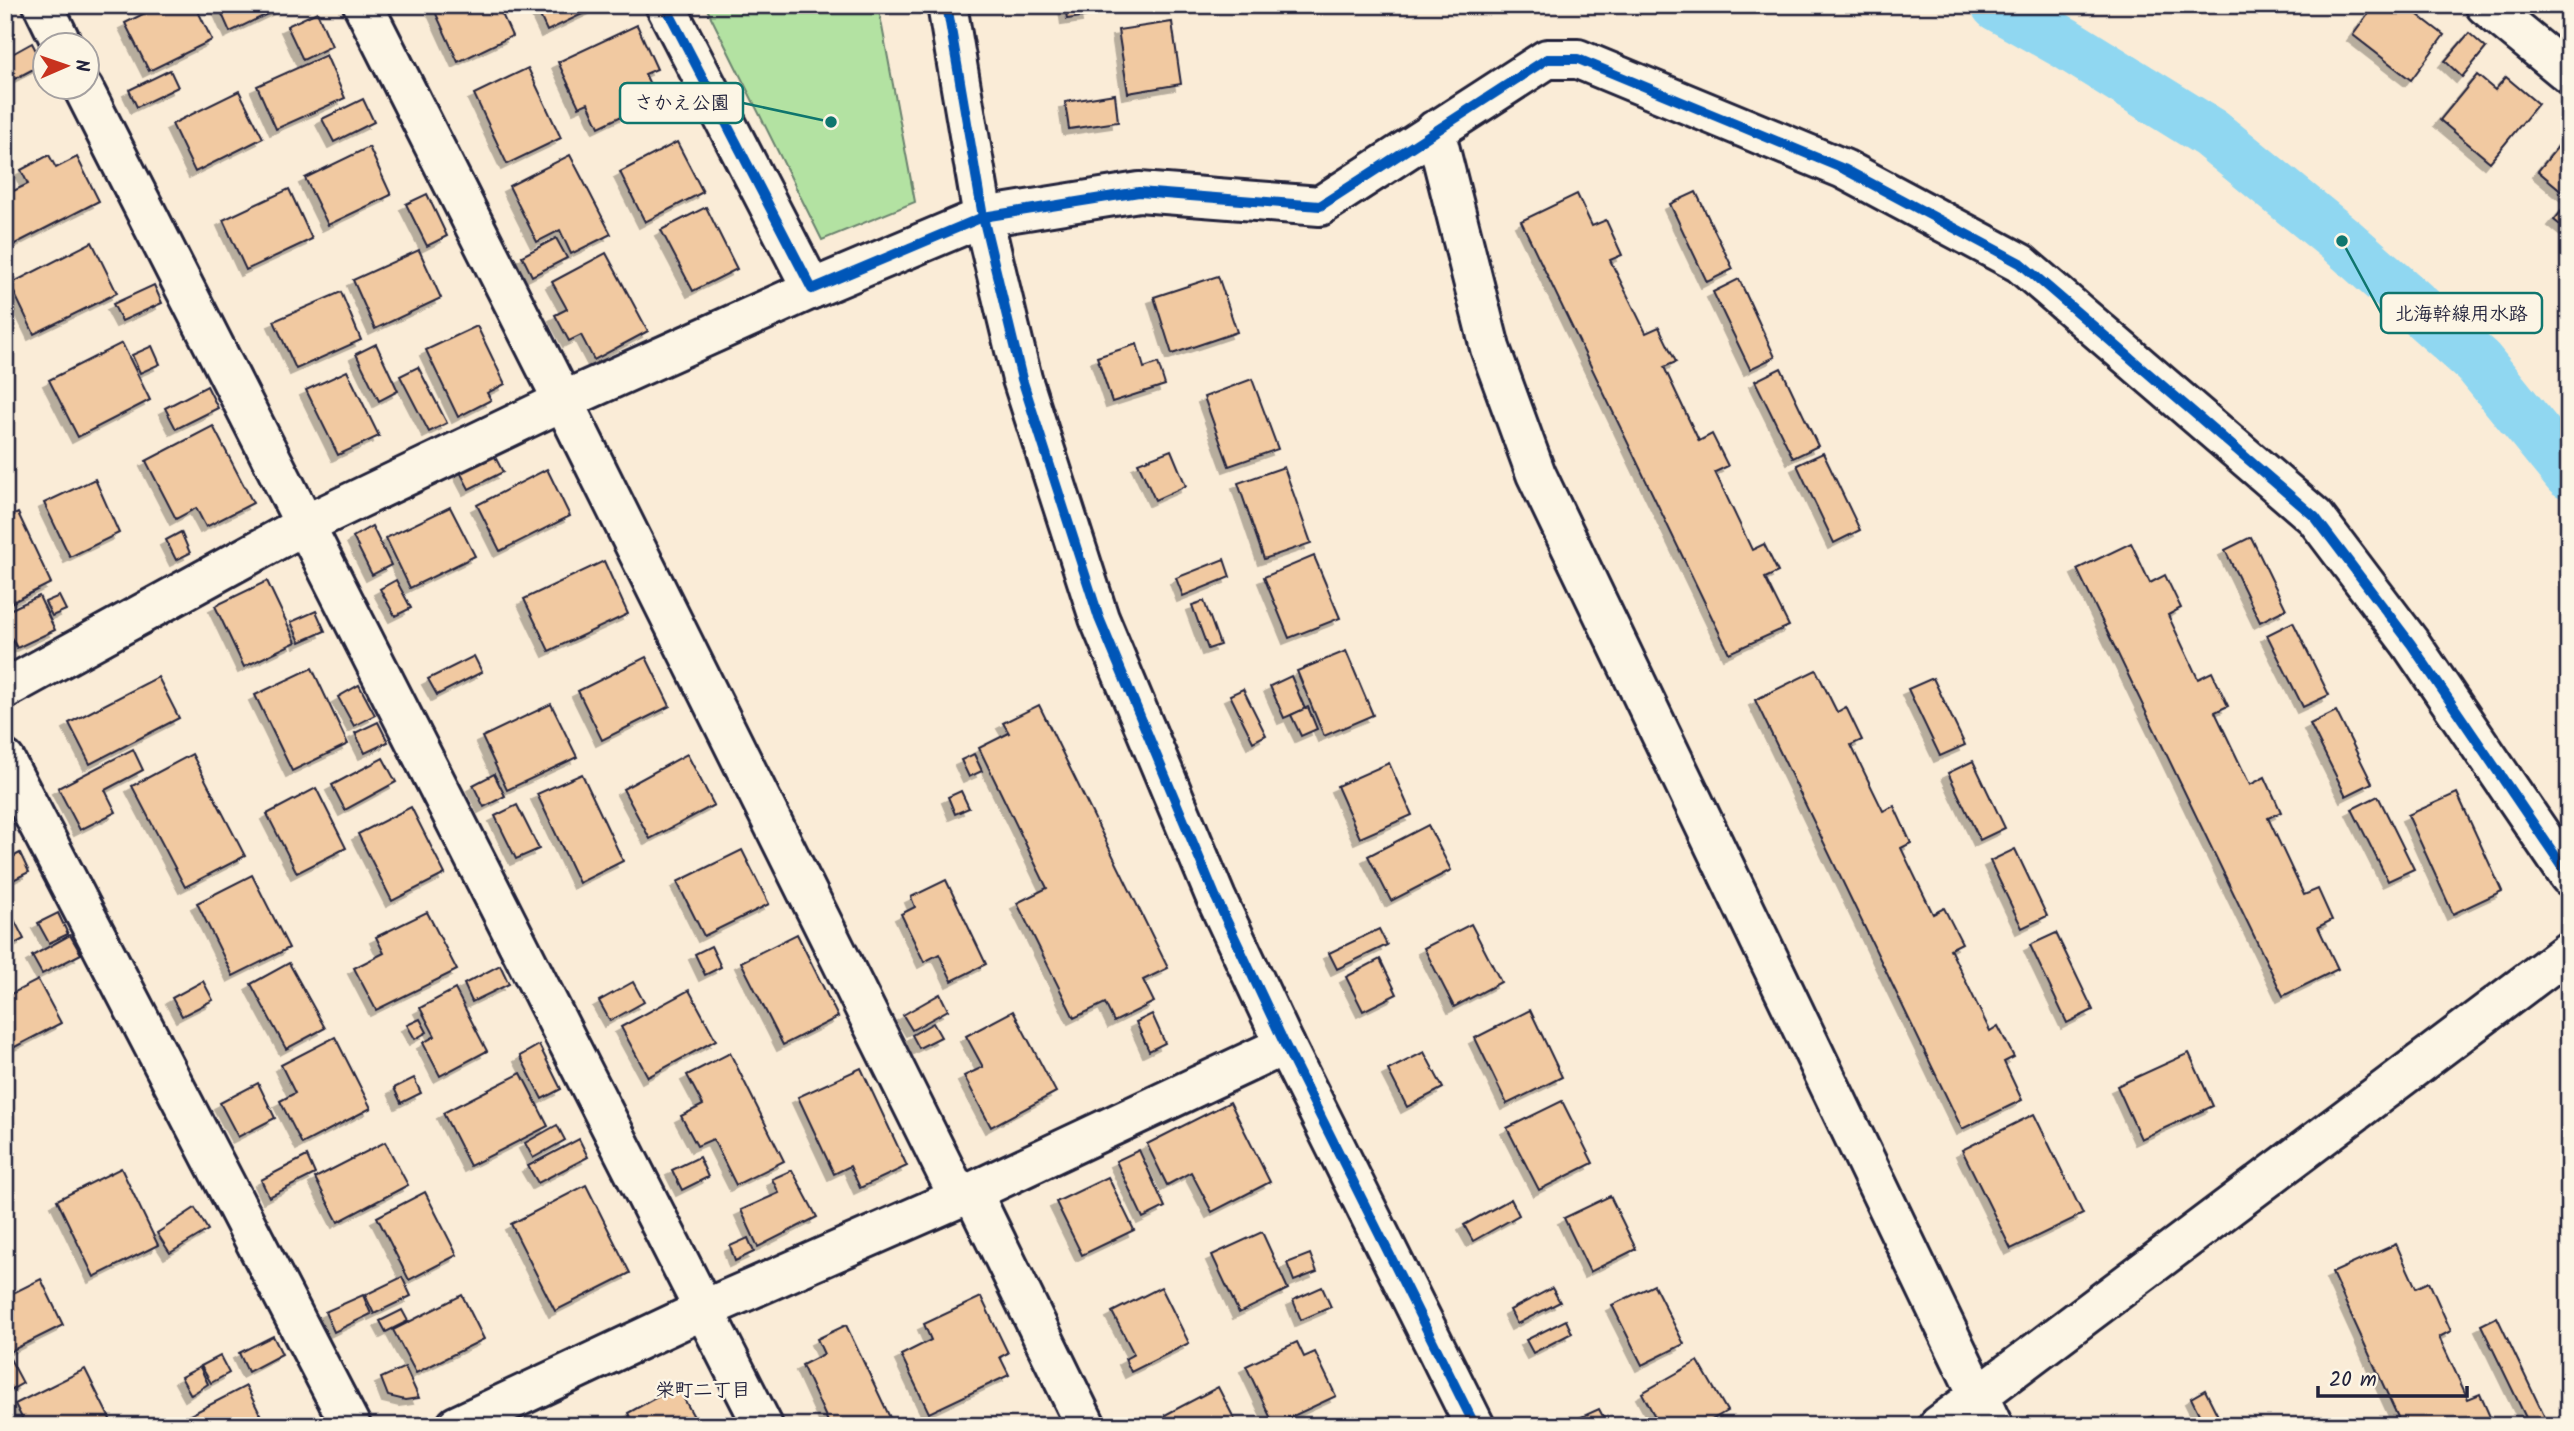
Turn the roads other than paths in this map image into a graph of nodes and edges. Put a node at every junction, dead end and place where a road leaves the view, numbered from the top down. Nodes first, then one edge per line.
1 (43, 5) edge
2 (363, 5) edge
3 (665, 5) edge
4 (947, 5) edge
5 (2486, 5) edge
6 (56, 32) edge
7 (2569, 74) edge
8 (90, 102) edge
9 (1436, 130) junction
10 (982, 217) junction
11 (812, 289) junction
12 (564, 401) junction
13 (304, 524) junction
14 (5, 689) edge
15 (5, 760) edge
16 (2569, 876) edge
17 (2569, 951) edge
18 (1286, 1045) junction
19 (966, 1195) junction
20 (705, 1309) junction
21 (1985, 1411) edge
22 (351, 1426) edge
23 (456, 1426) edge
24 (763, 1426) edge
25 (1086, 1426) edge
26 (1475, 1426) edge
27 (1938, 1426) edge

1 - 6 street
2 - 12 street
3 - 11 street
4 - 10 street
5 - 7 street
8 - 13 street
9 - 10 street
9 - 16 street
9 - 21 street
10 - 11 street
10 - 18 street
11 - 12 street
12 - 13 street
12 - 19 street
13 - 14 street
13 - 20 street
15 - 22 street
17 - 21 street
18 - 19 street
18 - 26 street
19 - 20 street
19 - 25 street
20 - 23 street
20 - 24 street
21 - 27 street

